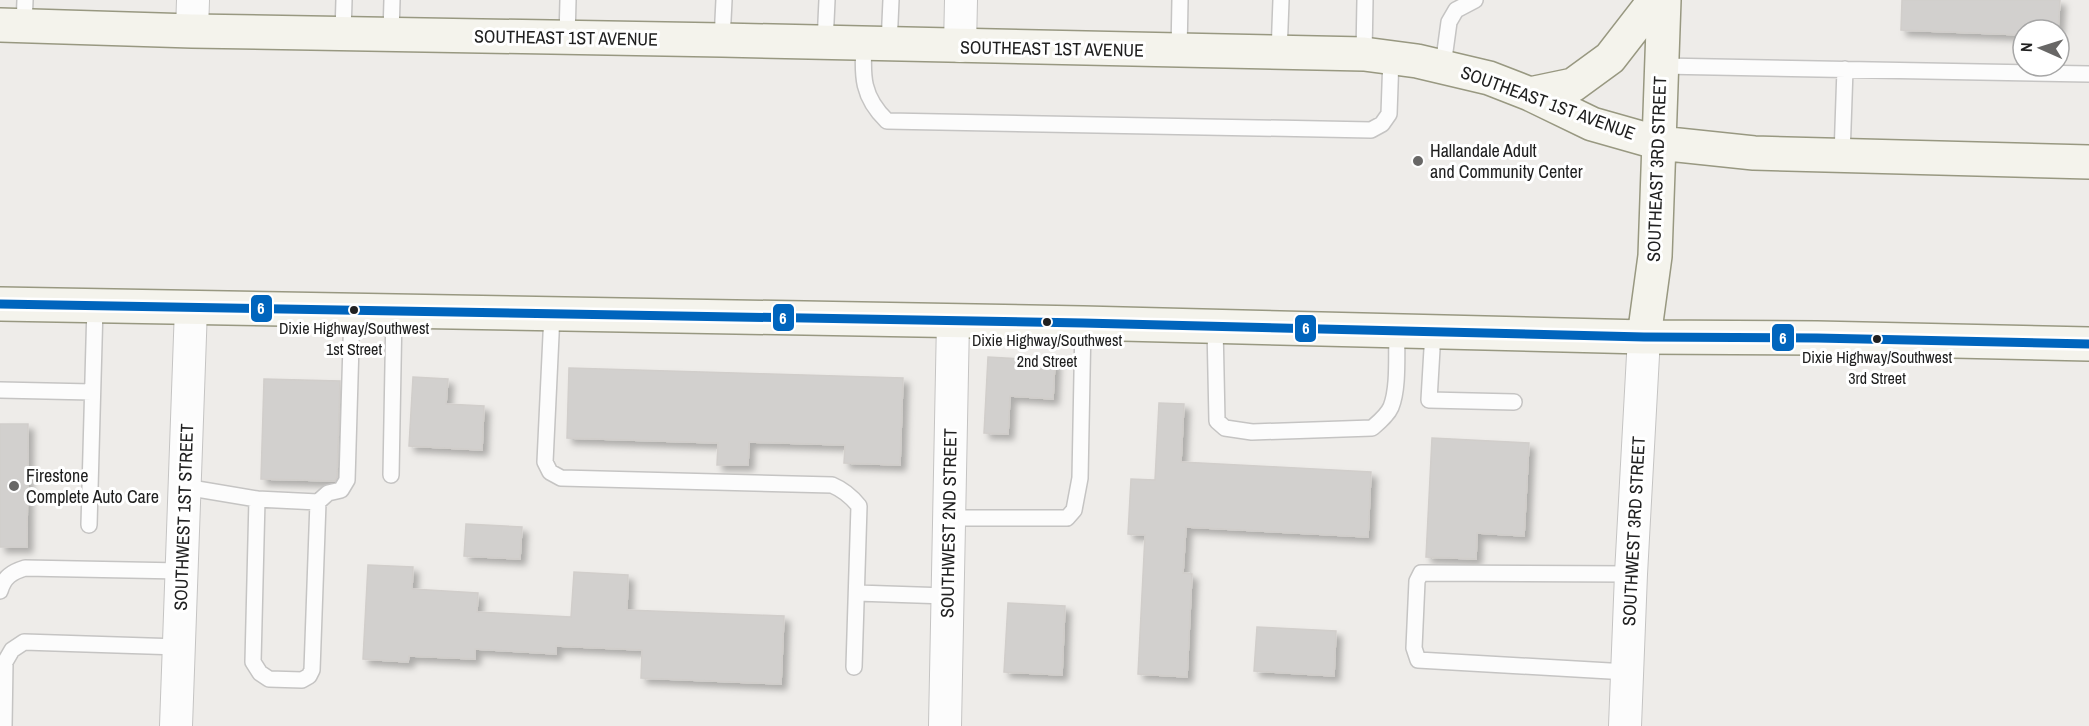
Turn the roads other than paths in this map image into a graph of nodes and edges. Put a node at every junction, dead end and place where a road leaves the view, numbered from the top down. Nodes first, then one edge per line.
1 (344, 0) edge
2 (392, 0) edge
3 (568, 0) edge
4 (724, 0) edge
5 (827, 0) edge
6 (891, 0) edge
7 (961, 0) edge
8 (1180, 0) edge
9 (1281, 0) edge
10 (1365, 0) edge
11 (1475, 0) edge
12 (1655, 0) edge
13 (1664, 0) edge
14 (193, 16) edge
15 (17, 17) edge
16 (343, 33) junction
17 (391, 34) junction
18 (567, 38) junction
19 (722, 40) junction
20 (825, 43) junction
21 (876, 44) junction
22 (960, 46) junction
23 (1179, 51) junction
24 (1279, 54) junction
25 (1377, 56) junction
26 (1443, 66) junction
27 (1662, 66) junction
28 (1845, 69) junction
29 (2089, 74) edge
30 (1530, 94) junction
31 (1659, 143) junction
32 (1842, 156) junction
33 (2089, 162) edge
34 (0, 304) edge
35 (95, 306) junction
36 (191, 308) junction
37 (352, 310) junction
38 (394, 311) junction
39 (552, 314) junction
40 (953, 321) junction
41 (1083, 323) junction
42 (1215, 326) junction
43 (1397, 331) junction
44 (1433, 332) junction
45 (1644, 337) junction
46 (2089, 344) edge
47 (0, 390) edge
48 (92, 392) junction
49 (1514, 402) dead end
50 (391, 475) dead end
51 (185, 487) junction
52 (257, 499) junction
53 (318, 502) junction
54 (949, 518) junction
55 (89, 525) dead end
56 (181, 571) junction
57 (1630, 574) junction
58 (0, 591) edge
59 (857, 593) junction
60 (947, 596) junction
61 (0, 646) edge
62 (179, 647) junction
63 (5, 662) junction
64 (854, 668) dead end
65 (1627, 672) junction
66 (4, 726) edge
67 (176, 726) edge
68 (945, 726) edge
69 (1625, 726) edge

1 - 16 lane
2 - 17 lane
3 - 18 lane
4 - 19 lane
5 - 20 lane
6 - 21 lane
7 - 22 street
8 - 23 lane
9 - 24 lane
10 - 25 lane
11 - 26 lane
12 - 30 main road
13 - 27 main road, SOUTHEAST 3RD STREET
14 - 15 main road, SOUTHEAST 1ST AVENUE
14 - 16 main road, SOUTHEAST 1ST AVENUE
16 - 17 main road, SOUTHEAST 1ST AVENUE
17 - 18 main road, SOUTHEAST 1ST AVENUE
18 - 19 main road, SOUTHEAST 1ST AVENUE
19 - 20 main road, SOUTHEAST 1ST AVENUE
20 - 21 main road, SOUTHEAST 1ST AVENUE
21 - 22 main road, SOUTHEAST 1ST AVENUE
21 - 25 lane
22 - 23 main road, SOUTHEAST 1ST AVENUE
23 - 24 main road, SOUTHEAST 1ST AVENUE
24 - 25 main road, SOUTHEAST 1ST AVENUE
25 - 26 main road, SOUTHEAST 1ST AVENUE
26 - 30 main road, SOUTHEAST 1ST AVENUE
27 - 28 lane
27 - 31 main road, SOUTHEAST 3RD STREET
28 - 29 lane
28 - 32 lane
30 - 31 main road, SOUTHEAST 1ST AVENUE
31 - 32 main road, SOUTHEAST 1ST AVENUE
31 - 45 main road, SOUTHEAST 3RD STREET
32 - 33 main road, SOUTHEAST 1ST AVENUE
34 - 35 main road
35 - 36 main road
35 - 48 lane
36 - 37 main road
36 - 51 street, SOUTHWEST 1ST STREET
37 - 38 main road
37 - 53 lane
38 - 39 main road
38 - 50 lane
39 - 40 main road
39 - 59 lane
40 - 41 main road
40 - 54 street, SOUTHWEST 2ND STREET
41 - 42 main road
41 - 54 lane
42 - 43 main road
42 - 43 lane
43 - 44 main road
44 - 45 main road
44 - 49 lane
45 - 46 main road
45 - 57 street, SOUTHWEST 3RD STREET
47 - 48 lane
48 - 55 lane
51 - 52 lane
51 - 56 street, SOUTHWEST 1ST STREET
52 - 53 lane
52 - 53 lane
54 - 60 street, SOUTHWEST 2ND STREET
56 - 58 lane
56 - 62 street, SOUTHWEST 1ST STREET
57 - 65 street, SOUTHWEST 3RD STREET
57 - 65 lane
59 - 60 lane
59 - 64 lane
60 - 68 street, SOUTHWEST 2ND STREET
61 - 63 lane
62 - 63 lane
62 - 67 street, SOUTHWEST 1ST STREET
63 - 66 lane
65 - 69 street, SOUTHWEST 3RD STREET

